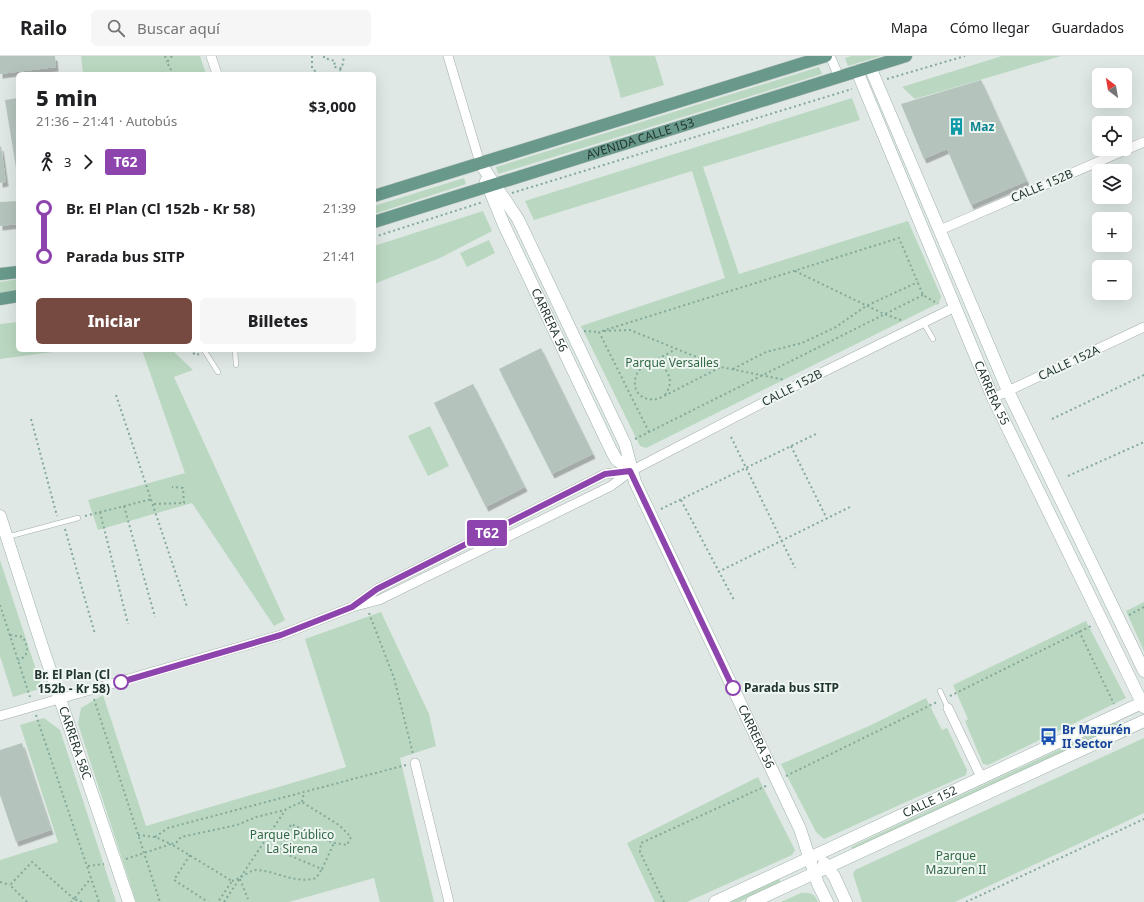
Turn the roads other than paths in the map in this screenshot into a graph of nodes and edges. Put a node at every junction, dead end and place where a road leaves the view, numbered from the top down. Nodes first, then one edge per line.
1 (211, 56) edge
2 (448, 56) edge
3 (826, 56) edge
4 (830, 56) edge
5 (906, 56) edge
6 (870, 67) junction
7 (857, 71) junction
8 (216, 72) edge
9 (838, 77) junction
10 (890, 112) junction
11 (876, 118) junction
12 (1144, 142) edge
13 (480, 163) junction
14 (491, 185) junction
15 (376, 195) edge
16 (376, 221) edge
17 (940, 230) junction
18 (16, 272) edge
19 (0, 274) edge
20 (16, 296) edge
21 (0, 299) edge
22 (951, 309) junction
23 (919, 324) junction
24 (1144, 327) edge
25 (933, 338) dead end
26 (205, 352) edge
27 (235, 352) edge
28 (236, 365) dead end
29 (218, 372) dead end
30 (1008, 391) junction
31 (993, 398) junction
32 (630, 471) junction
33 (0, 516) edge
34 (78, 518) road end
35 (1066, 530) junction
36 (7, 537) junction
37 (352, 607) junction
38 (1144, 671) edge
39 (940, 691) dead end
40 (61, 699) junction
41 (1143, 704) edge
42 (948, 708) joint
43 (0, 716) edge
44 (1144, 721) edge
45 (415, 763) road end
46 (982, 778) junction
47 (814, 857) junction
48 (828, 868) junction
49 (815, 874) junction
50 (129, 902) edge
51 (449, 902) edge
52 (715, 902) edge
53 (752, 902) edge
54 (827, 902) edge
55 (846, 902) edge

1 - 8 street
2 - 13 street, CARRERA 56
3 - 13 main road, AVENIDA CALLE 153
4 - 9 street
5 - 6 main road, AVENIDA CALLE 153
6 - 7 main road, AVENIDA CALLE 153
6 - 10 street, CARRERA 55
7 - 9 main road, AVENIDA CALLE 153
7 - 11 street, CARRERA 55
9 - 14 main road, AVENIDA CALLE 153
10 - 11 street
10 - 17 street, CARRERA 55
11 - 22 street, CARRERA 55
12 - 17 street, CALLE 152B
13 - 14 street, CARRERA 56
13 - 15 main road, AVENIDA CALLE 153
14 - 16 main road, AVENIDA CALLE 153
14 - 32 street, CARRERA 56
14 - 32 street, CARRERA 56
17 - 30 street, CARRERA 55
18 - 19 main road
20 - 21 main road
22 - 23 street, CALLE 152B
22 - 31 street, CARRERA 55
23 - 25 lane
23 - 32 street, CALLE 152B
24 - 30 street, CALLE 152A
26 - 29 lane
27 - 28 lane
30 - 31 street, CALLE 152A
30 - 35 street, CARRERA 55
31 - 35 street, CARRERA 55
32 - 37 street, CALLE 152B
32 - 37 street, CALLE 152B
32 - 47 street, CARRERA 56
33 - 36 street, CARRERA 58C
34 - 36 lane
35 - 38 street, CARRERA 55
35 - 41 street, CARRERA 55
36 - 40 street, CARRERA 58C
37 - 40 street, CALLE 152B
39 - 42 lane
40 - 43 street, CALLE 152B
40 - 50 street, CARRERA 58C
41 - 46 street, CALLE 152
42 - 46 street
44 - 48 street, CALLE 152
45 - 51 street
46 - 47 street, CALLE 152
47 - 48 street, CARRERA 56
47 - 49 street, CARRERA 56
47 - 52 street, CALLE 152
48 - 49 street, CALLE 152
48 - 55 street, CARRERA 56
49 - 53 street, CALLE 152
49 - 54 street, CARRERA 56

